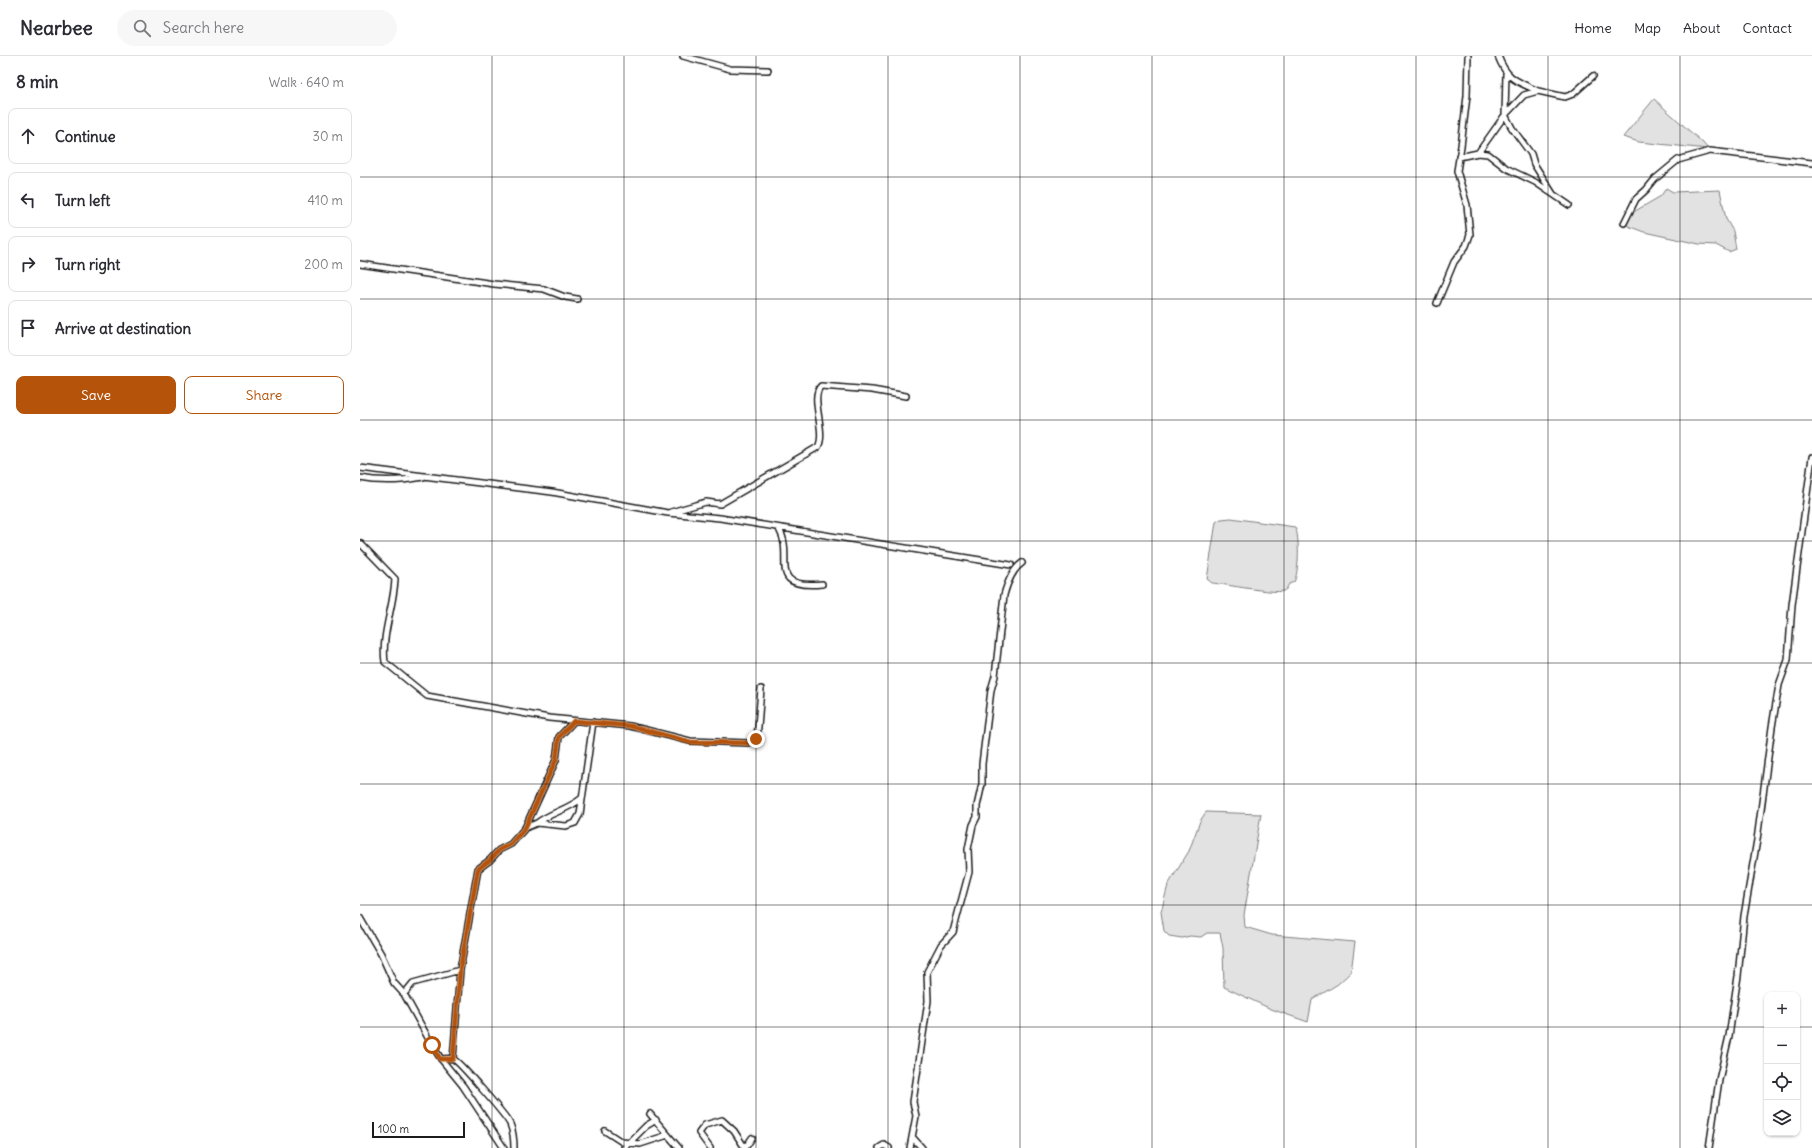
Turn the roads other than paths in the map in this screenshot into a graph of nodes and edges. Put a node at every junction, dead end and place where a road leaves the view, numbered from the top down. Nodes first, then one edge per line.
1 (683, 56) edge
2 (1468, 56) edge
3 (1498, 56) edge
4 (768, 70) dead end
5 (1506, 73) junction
6 (1593, 76) dead end
7 (1538, 91) junction
8 (1505, 115) junction
9 (1478, 153) junction
10 (1459, 157) junction
11 (1812, 163) edge
12 (1553, 194) junction
13 (1569, 205) dead end
14 (1624, 223) dead end
15 (360, 264) edge
16 (577, 299) dead end
17 (1437, 303) dead end
18 (906, 396) dead end
19 (1812, 457) edge
20 (360, 468) edge
21 (429, 476) junction
22 (360, 478) edge
23 (668, 513) junction
24 (779, 529) junction
25 (360, 543) edge
26 (1022, 562) dead end
27 (1012, 565) dead end
28 (822, 584) dead end
29 (761, 689) dead end
30 (574, 721) junction
31 (593, 722) junction
32 (582, 798) junction
33 (537, 823) junction
34 (525, 828) junction
35 (360, 918) edge
36 (460, 970) junction
37 (404, 994) junction
38 (440, 1059) junction
39 (453, 1059) junction
40 (656, 1120) junction
41 (646, 1126) junction
42 (605, 1131) dead end
43 (668, 1135) junction
44 (752, 1138) dead end
45 (912, 1138) junction
46 (628, 1143) junction
47 (504, 1148) edge
48 (514, 1148) edge
49 (624, 1148) edge
50 (679, 1148) edge
51 (710, 1148) edge
52 (745, 1148) edge
53 (879, 1148) edge
54 (889, 1148) edge
55 (910, 1148) edge
56 (922, 1148) edge
57 (1709, 1148) edge

1 - 4 street
2 - 10 street
3 - 5 street
5 - 7 street
5 - 8 street
6 - 7 street
7 - 8 street
8 - 9 street
8 - 12 street
9 - 10 street
9 - 12 street
10 - 17 street
11 - 14 street
12 - 13 street
15 - 16 street
18 - 23 street
19 - 57 street
20 - 21 street
21 - 22 street
21 - 23 street
23 - 24 street
24 - 27 street
24 - 28 street
25 - 30 street
26 - 45 street
29 - 31 street
30 - 31 street
30 - 34 street
31 - 32 street
32 - 33 street
32 - 33 street
33 - 34 street
34 - 36 street
35 - 37 street
36 - 37 street
36 - 39 street
37 - 38 street
38 - 39 street
38 - 47 street
39 - 48 street
40 - 41 street
40 - 41 street
40 - 43 street
41 - 46 street
42 - 46 street
43 - 46 street
43 - 50 street
44 - 52 street
45 - 55 street
45 - 56 street
46 - 49 street
51 - 52 street
53 - 54 street

